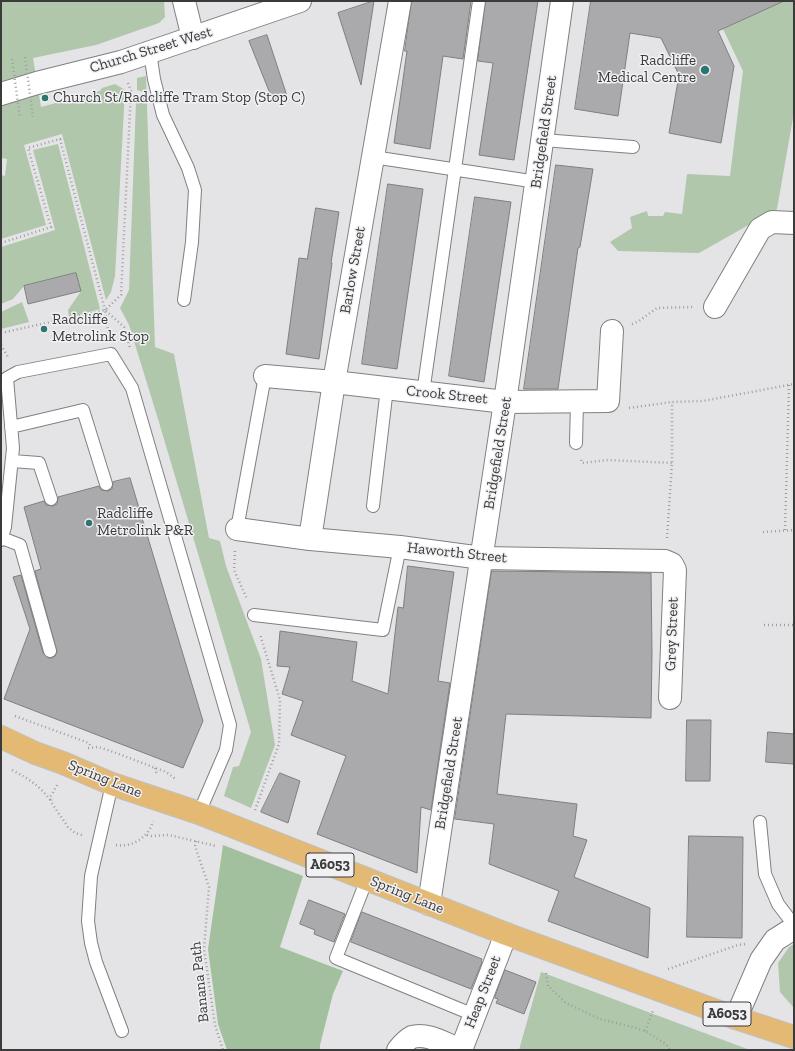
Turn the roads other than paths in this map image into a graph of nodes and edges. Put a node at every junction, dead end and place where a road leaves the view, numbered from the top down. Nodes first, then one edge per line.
1 (184, 1) edge
2 (300, 1) edge
3 (400, 1) edge
4 (479, 1) edge
5 (562, 1) edge
6 (193, 38) junction
7 (150, 52) junction
8 (1, 94) edge
9 (543, 140) junction
10 (633, 147) dead end
11 (373, 157) junction
12 (454, 170) junction
13 (537, 182) junction
14 (794, 223) edge
15 (184, 300) dead end
16 (715, 307) road end
17 (612, 331) road end
18 (265, 376) joint
19 (334, 382) junction
20 (388, 388) junction
21 (423, 393) junction
22 (506, 402) junction
23 (577, 402) junction
24 (11, 427) junction
25 (576, 443) road end
26 (12, 461) junction
27 (106, 484) dead end
28 (51, 499) dead end
29 (373, 506) dead end
30 (237, 529) joint
31 (1, 539) edge
32 (310, 539) junction
33 (400, 547) junction
34 (482, 558) junction
35 (670, 565) joint
36 (254, 615) road end
37 (50, 652) dead end
38 (670, 698) dead end
39 (1, 737) edge
40 (112, 784) junction
41 (199, 813) junction
42 (760, 822) dead end
43 (367, 879) junction
44 (429, 904) junction
45 (794, 926) edge
46 (506, 934) junction
47 (474, 1015) junction
48 (736, 1018) junction
49 (122, 1032) dead end
50 (794, 1036) edge
51 (398, 1050) edge
52 (461, 1050) edge

1 - 6 street
2 - 6 street, Church Street West
3 - 11 street, Barlow Street
4 - 12 lane
5 - 9 street, Bridgefield Street
6 - 7 street, Church Street West
7 - 8 street, Church Street West
7 - 15 lane
9 - 10 lane
9 - 13 street, Bridgefield Street
11 - 12 lane
11 - 19 street, Barlow Street
12 - 13 lane
12 - 21 lane
13 - 22 street, Bridgefield Street
14 - 16 street
17 - 23 street, Crook Street
18 - 19 street, Crook Street
18 - 30 lane
19 - 20 street, Crook Street
19 - 32 street, Barlow Street
20 - 21 street, Crook Street
20 - 29 lane
21 - 22 street, Crook Street
22 - 23 street, Crook Street
22 - 34 street, Bridgefield Street
23 - 25 lane
24 - 26 lane
24 - 27 lane
24 - 41 lane
26 - 28 lane
26 - 31 lane
30 - 32 street, Haworth Street
31 - 37 lane
32 - 33 street, Haworth Street
33 - 34 street, Haworth Street
33 - 36 lane
34 - 35 street, Haworth Street
34 - 44 street, Bridgefield Street
35 - 38 street, Grey Street
39 - 40 main road, Spring Lane / A6053
40 - 41 main road, Spring Lane / A6053
40 - 49 lane
41 - 43 main road, Spring Lane / A6053
42 - 45 lane
43 - 44 main road, Spring Lane / A6053
43 - 47 lane
44 - 46 main road, Spring Lane / A6053
45 - 48 street
46 - 47 street, Heap Street
46 - 48 main road, Spring Lane / A6053
47 - 52 street, Heap Street
48 - 50 main road, Spring Lane / A6053
51 - 52 street, Heap Street

